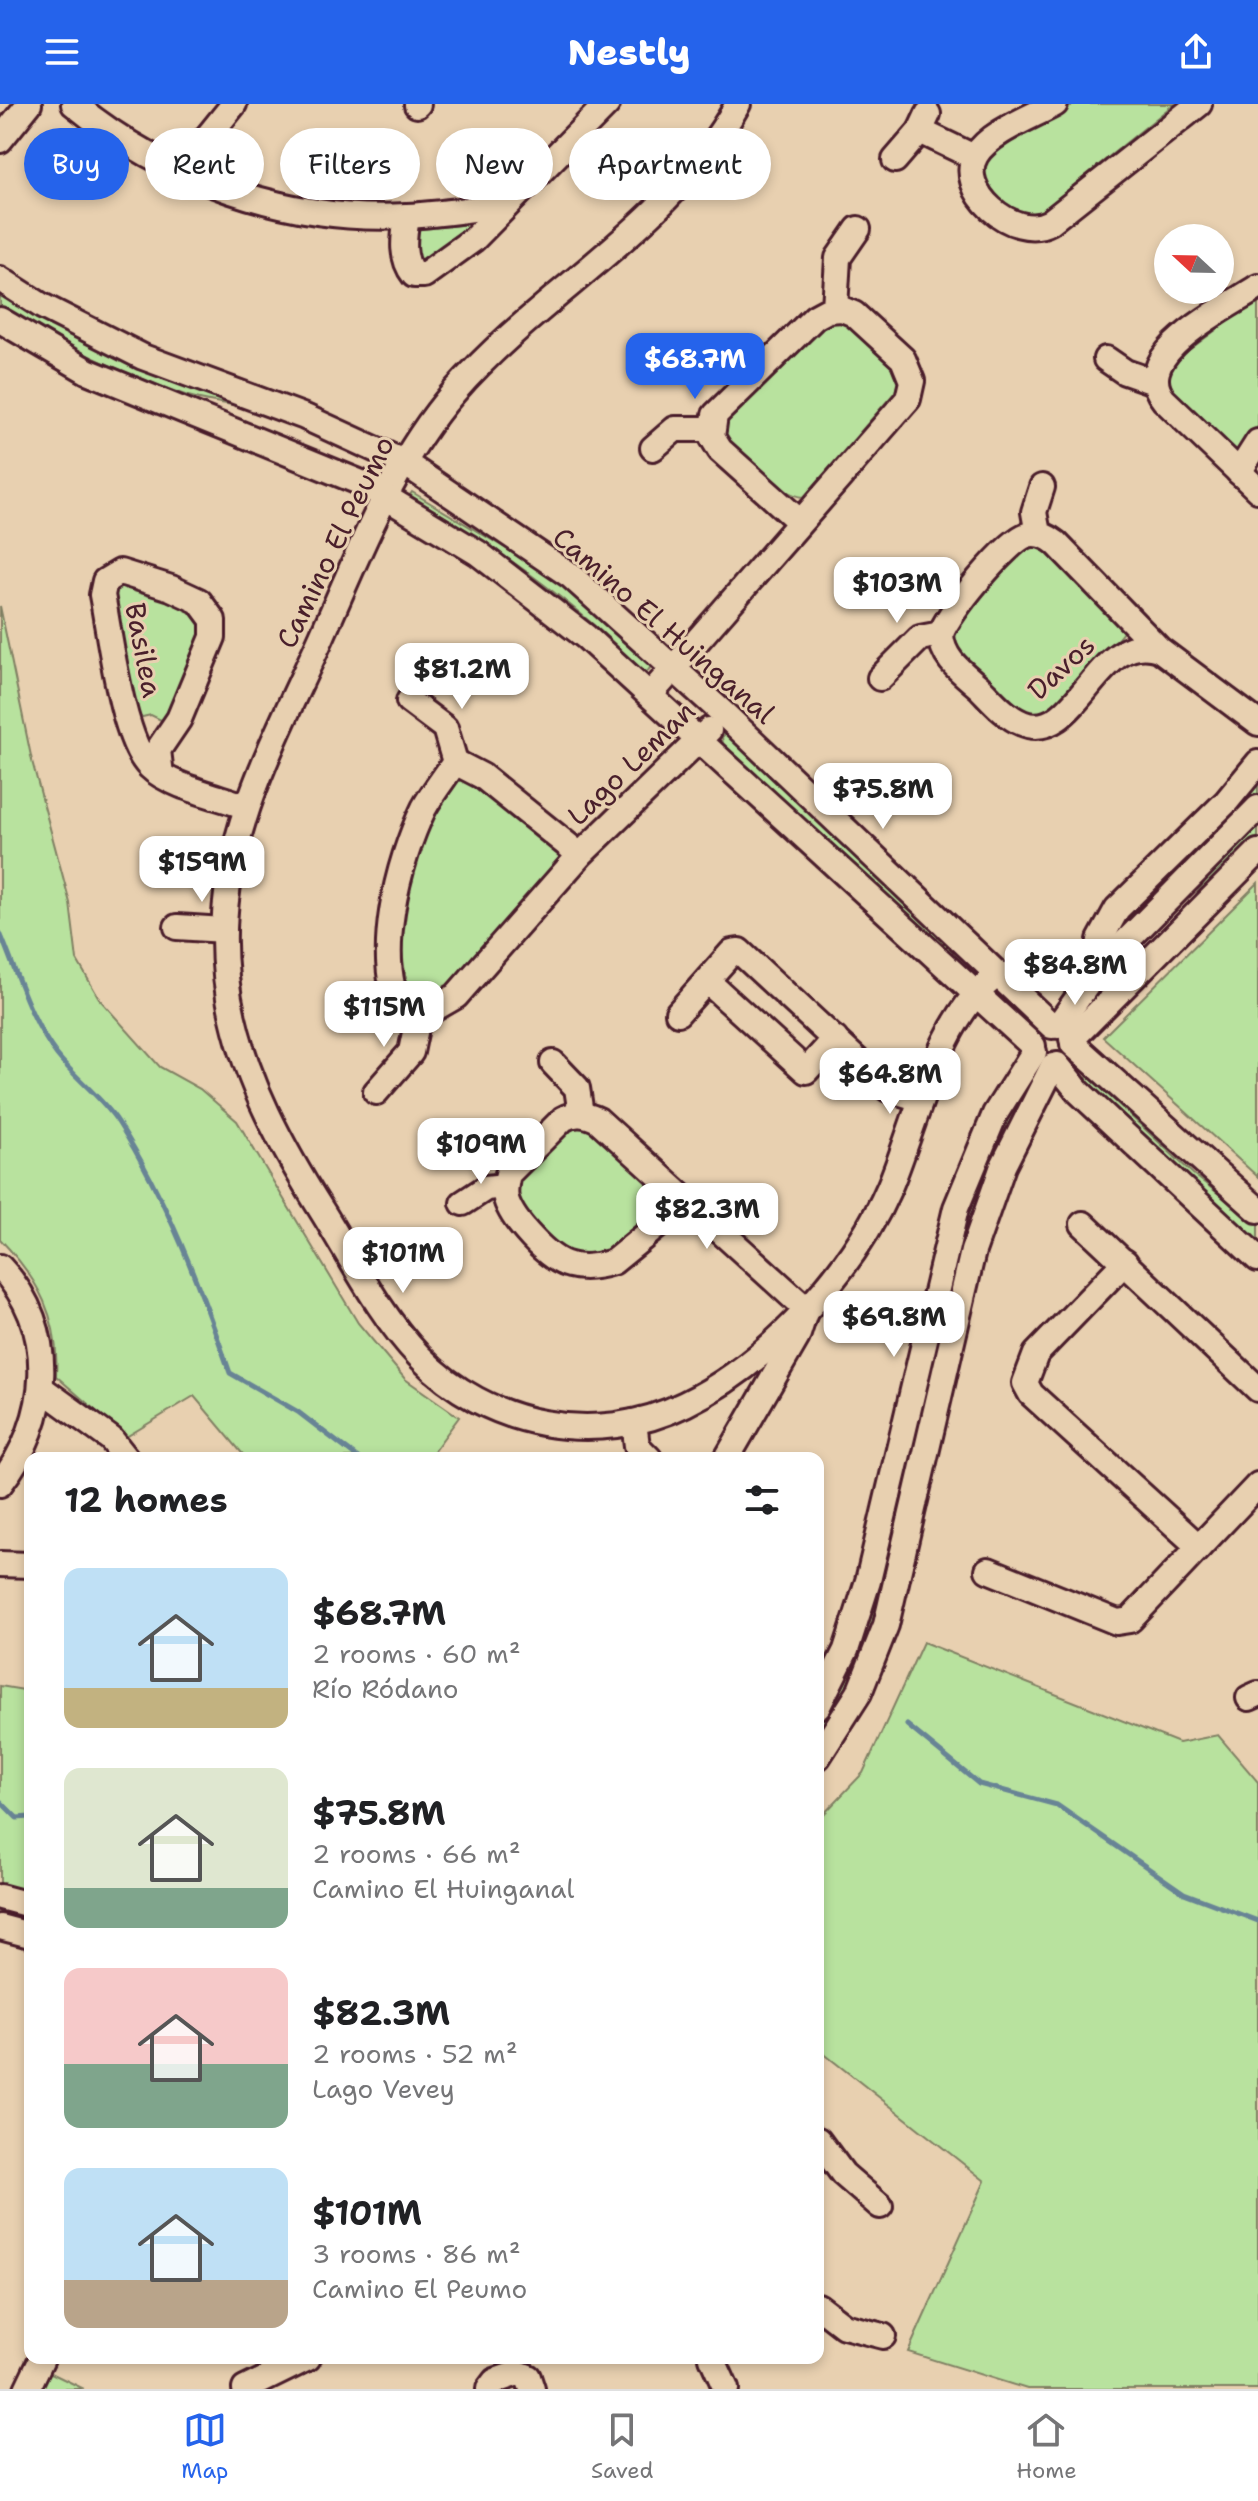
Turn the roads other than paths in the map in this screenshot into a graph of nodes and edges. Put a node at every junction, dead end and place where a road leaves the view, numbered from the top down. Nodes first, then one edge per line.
1 (29, 104) edge
2 (74, 104) edge
3 (234, 104) edge
4 (607, 104) edge
5 (738, 104) edge
6 (1055, 104) edge
7 (1199, 104) edge
8 (215, 128) edge
9 (0, 140) edge
10 (145, 151) edge
11 (974, 157) junction
12 (895, 160) dead end
13 (264, 200) edge
14 (504, 205) junction
15 (407, 216) junction
16 (858, 229) dead end
17 (0, 279) edge
18 (1258, 287) edge
19 (835, 308) junction
20 (0, 320) edge
21 (1106, 359) dead end
22 (1154, 382) junction
23 (711, 429) junction
24 (1258, 442) edge
25 (653, 448) dead end
26 (403, 462) junction
27 (1239, 472) junction
28 (1042, 487) dead end
29 (1258, 490) edge
30 (386, 496) junction
31 (800, 522) junction
32 (1038, 534) junction
33 (1122, 612) junction
34 (941, 634) junction
35 (1159, 649) junction
36 (1121, 652) junction
37 (675, 668) junction
38 (880, 678) dead end
39 (650, 695) junction
40 (409, 701) dead end
41 (724, 714) junction
42 (1258, 723) edge
43 (699, 740) junction
44 (455, 762) junction
45 (1258, 763) edge
46 (161, 775) junction
47 (247, 807) junction
48 (1258, 808) edge
49 (1258, 852) edge
50 (580, 855) junction
51 (177, 927) dead end
52 (224, 930) junction
53 (1096, 972) junction
54 (999, 974) junction
55 (707, 981) junction
56 (975, 995) junction
57 (678, 1013) dead end
58 (418, 1018) junction
59 (1064, 1034) junction
60 (835, 1039) junction
61 (1044, 1057) junction
62 (553, 1063) dead end
63 (376, 1092) dead end
64 (921, 1099) junction
65 (581, 1114) junction
66 (505, 1186) junction
67 (688, 1201) junction
68 (463, 1203) dead end
69 (1258, 1210) edge
70 (1083, 1224) dead end
71 (1258, 1259) edge
72 (1125, 1262) junction
73 (0, 1267) edge
74 (806, 1309) junction
75 (41, 1388) junction
76 (1258, 1389) edge
77 (634, 1422) junction
78 (117, 1452) edge
79 (643, 1452) edge
80 (730, 1452) edge
81 (0, 1484) edge
82 (1258, 1485) edge
83 (1199, 1547) junction
84 (0, 1564) edge
85 (24, 1565) edge
86 (988, 1570) dead end
87 (824, 1694) edge
88 (824, 1748) edge
89 (0, 1897) edge
90 (24, 1903) edge
91 (0, 1927) edge
92 (24, 1933) edge
93 (824, 2148) edge
94 (880, 2206) dead end
95 (824, 2311) edge
96 (883, 2336) dead end
97 (39, 2364) edge
98 (715, 2364) edge
99 (299, 2371) edge
100 (257, 2387) edge
101 (27, 2389) edge
102 (489, 2389) edge
103 (532, 2389) edge
104 (726, 2389) edge

1 - 9 street
2 - 10 street
3 - 8 street
4 - 14 street
5 - 26 street, Camino El Peumo
6 - 11 street
7 - 11 street
11 - 12 street
13 - 15 street
14 - 15 street
14 - 15 street
16 - 19 street
17 - 26 street, Camino El Huinganal
18 - 22 street
19 - 23 street
19 - 31 street
20 - 30 street
21 - 22 street
22 - 27 street
23 - 25 street
23 - 31 street
24 - 27 street
26 - 30 street, Camino El Peumo
26 - 37 street, Camino El Huinganal
27 - 29 street
28 - 32 street
30 - 39 street
30 - 47 street, Camino El Peumo
31 - 37 street
32 - 33 street
32 - 34 street
33 - 35 street
33 - 36 street, Davos
34 - 36 street, Davos
34 - 38 street
35 - 36 street, Davos
35 - 42 street
37 - 39 street
37 - 41 street, Camino El Huinganal
39 - 43 street
40 - 44 street
41 - 43 street, Lago Leman
41 - 54 street, Camino El Huinganal
43 - 50 street, Lago Leman
43 - 56 street
44 - 50 street, Lago Leman
44 - 58 street
45 - 53 street
46 - 46 street, Basilea
46 - 47 street
47 - 52 street, Camino El Peumo
48 - 53 street
49 - 59 street
50 - 58 street, Lago Leman
51 - 52 street
52 - 77 street, Camino El Peumo
53 - 59 street
54 - 56 street, Camino El Peumo
54 - 59 street, Camino El Huinganal
55 - 57 street
55 - 60 street
55 - 60 street
56 - 61 street
56 - 64 street, Camino El Peumo
58 - 63 street
59 - 61 street
59 - 61 street
59 - 69 street, Camino El Huinganal
60 - 64 street
61 - 71 street
61 - 87 street
61 - 88 street
62 - 65 street
64 - 74 street, Camino El Peumo
65 - 66 street
65 - 67 street
66 - 67 street
66 - 68 street
67 - 74 street
70 - 72 street
72 - 76 street
72 - 83 street
73 - 75 street
74 - 77 street, Camino El Peumo
74 - 80 street, Camino El Peumo
75 - 78 street
75 - 81 street
77 - 79 street
82 - 83 street
83 - 86 street
84 - 85 street
89 - 90 street
91 - 92 street
93 - 94 street
95 - 96 street
97 - 101 street
98 - 104 street
99 - 100 street
102 - 103 street

